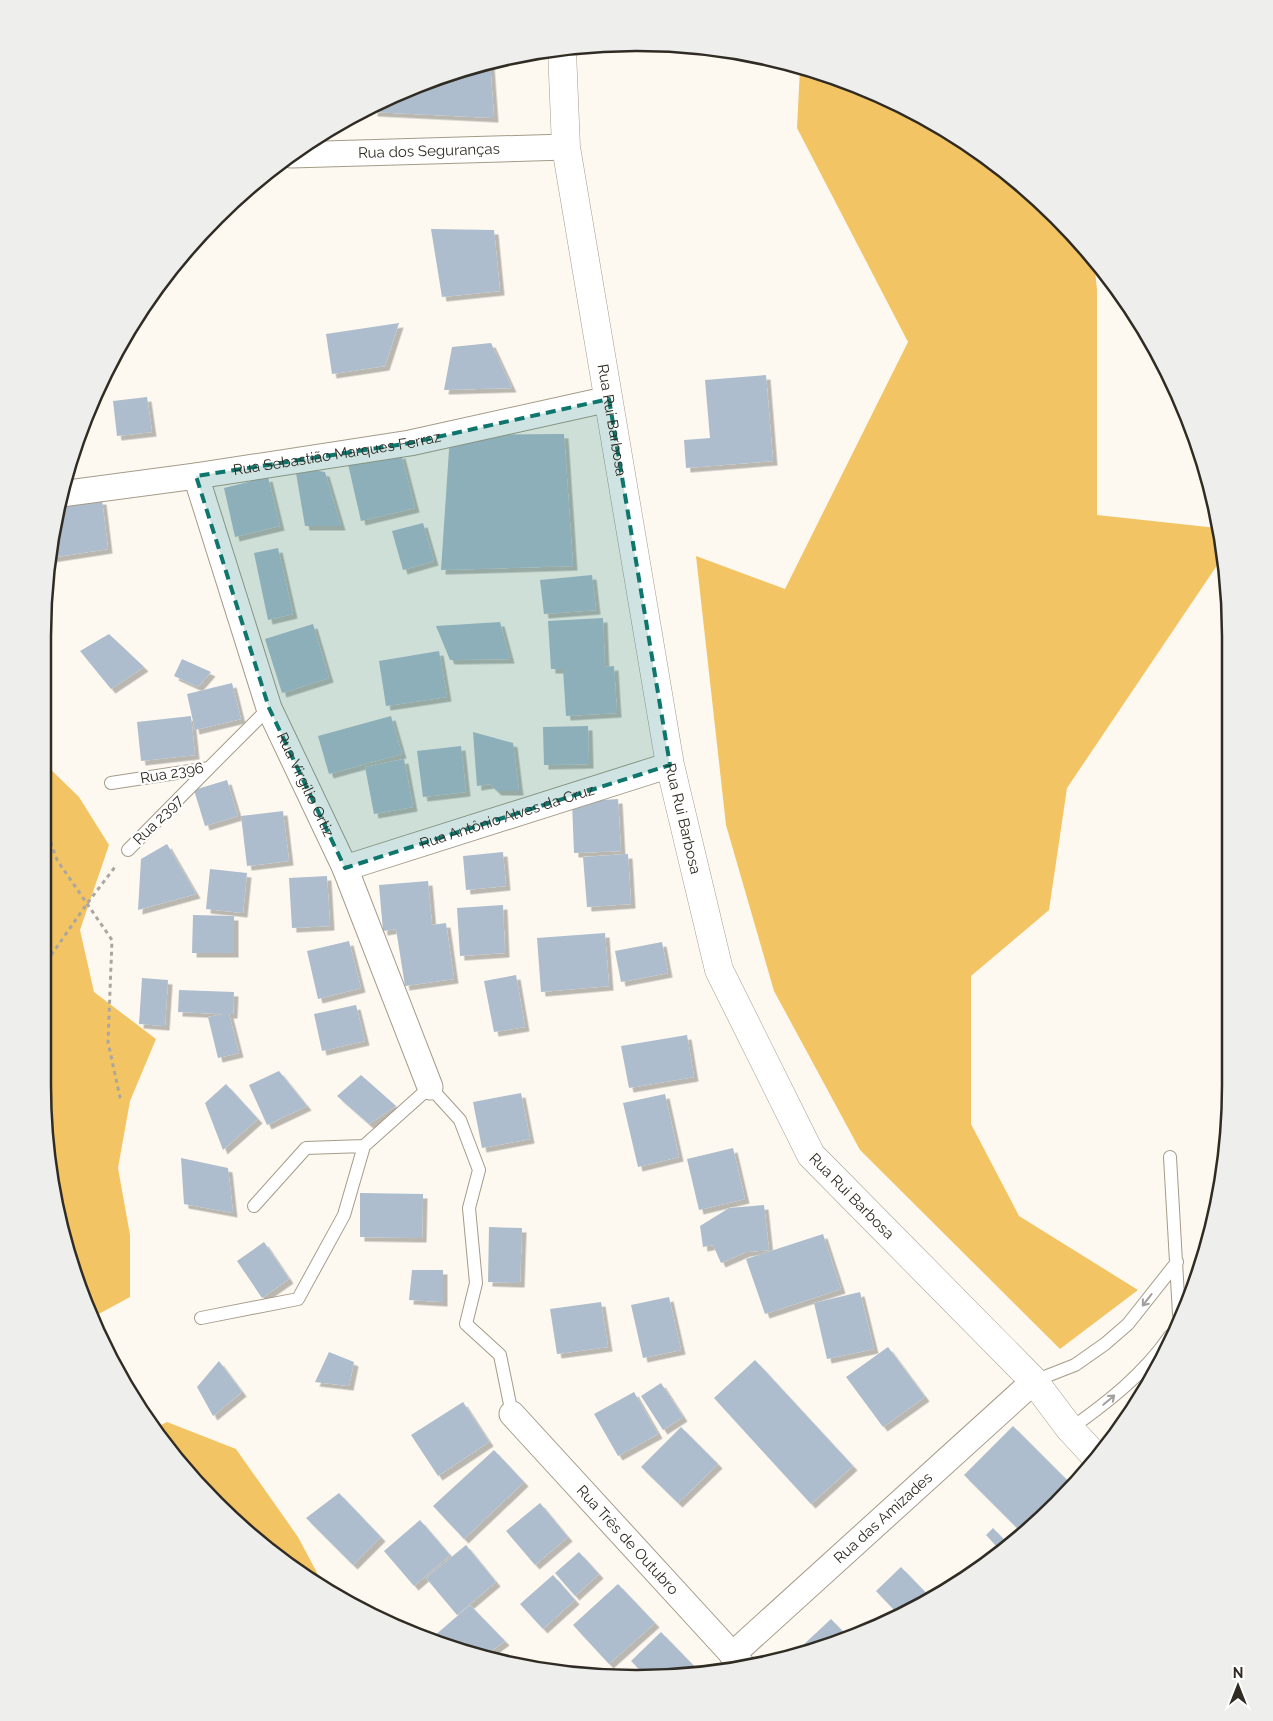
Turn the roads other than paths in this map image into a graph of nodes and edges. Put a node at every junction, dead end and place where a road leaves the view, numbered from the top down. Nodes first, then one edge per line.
1 (562, 56) edge
2 (566, 147) junction
3 (305, 155) edge
4 (609, 399) junction
5 (196, 476) junction
6 (69, 493) edge
7 (269, 708) junction
8 (670, 765) junction
9 (209, 768) junction
10 (111, 783) dead end
11 (128, 850) road end
12 (345, 868) junction
13 (430, 1087) junction
14 (364, 1146) junction
15 (1170, 1157) dead end
16 (254, 1206) dead end
17 (1177, 1262) junction
18 (1179, 1304) edge
19 (201, 1318) dead end
20 (1152, 1360) edge
21 (1034, 1381) junction
22 (512, 1414) joint
23 (1070, 1429) junction
24 (1092, 1452) edge
25 (738, 1660) edge

1 - 2 main road, Rua Rui Barbosa
2 - 3 street, Rua dos Seguranças
2 - 4 main road, Rua Rui Barbosa
4 - 5 street, Rua Sebastião Marques Ferraz
4 - 8 main road, Rua Rui Barbosa
5 - 6 street, Rua Sebastião Marques Ferraz
5 - 7 street, Rua Virgílio Ortiz
7 - 9 lane, Rua 2396
7 - 12 street, Rua Virgílio Ortiz
8 - 12 street, Rua Antônio Alves da Cruz
8 - 21 main road, Rua Rui Barbosa
9 - 10 lane, Rua 2396
9 - 11 lane, Rua 2397
12 - 13 street, Rua Virgílio Ortiz
13 - 14 lane
13 - 22 lane
14 - 16 lane
14 - 19 lane
15 - 17 lane
17 - 18 lane
17 -> 21 lane
23 -> 20 lane
21 - 23 main road, Rua Rui Barbosa
21 - 25 street, Rua das Amizades
22 - 25 street, Rua Três de Outubro
23 - 24 main road, Rua Rui Barbosa

